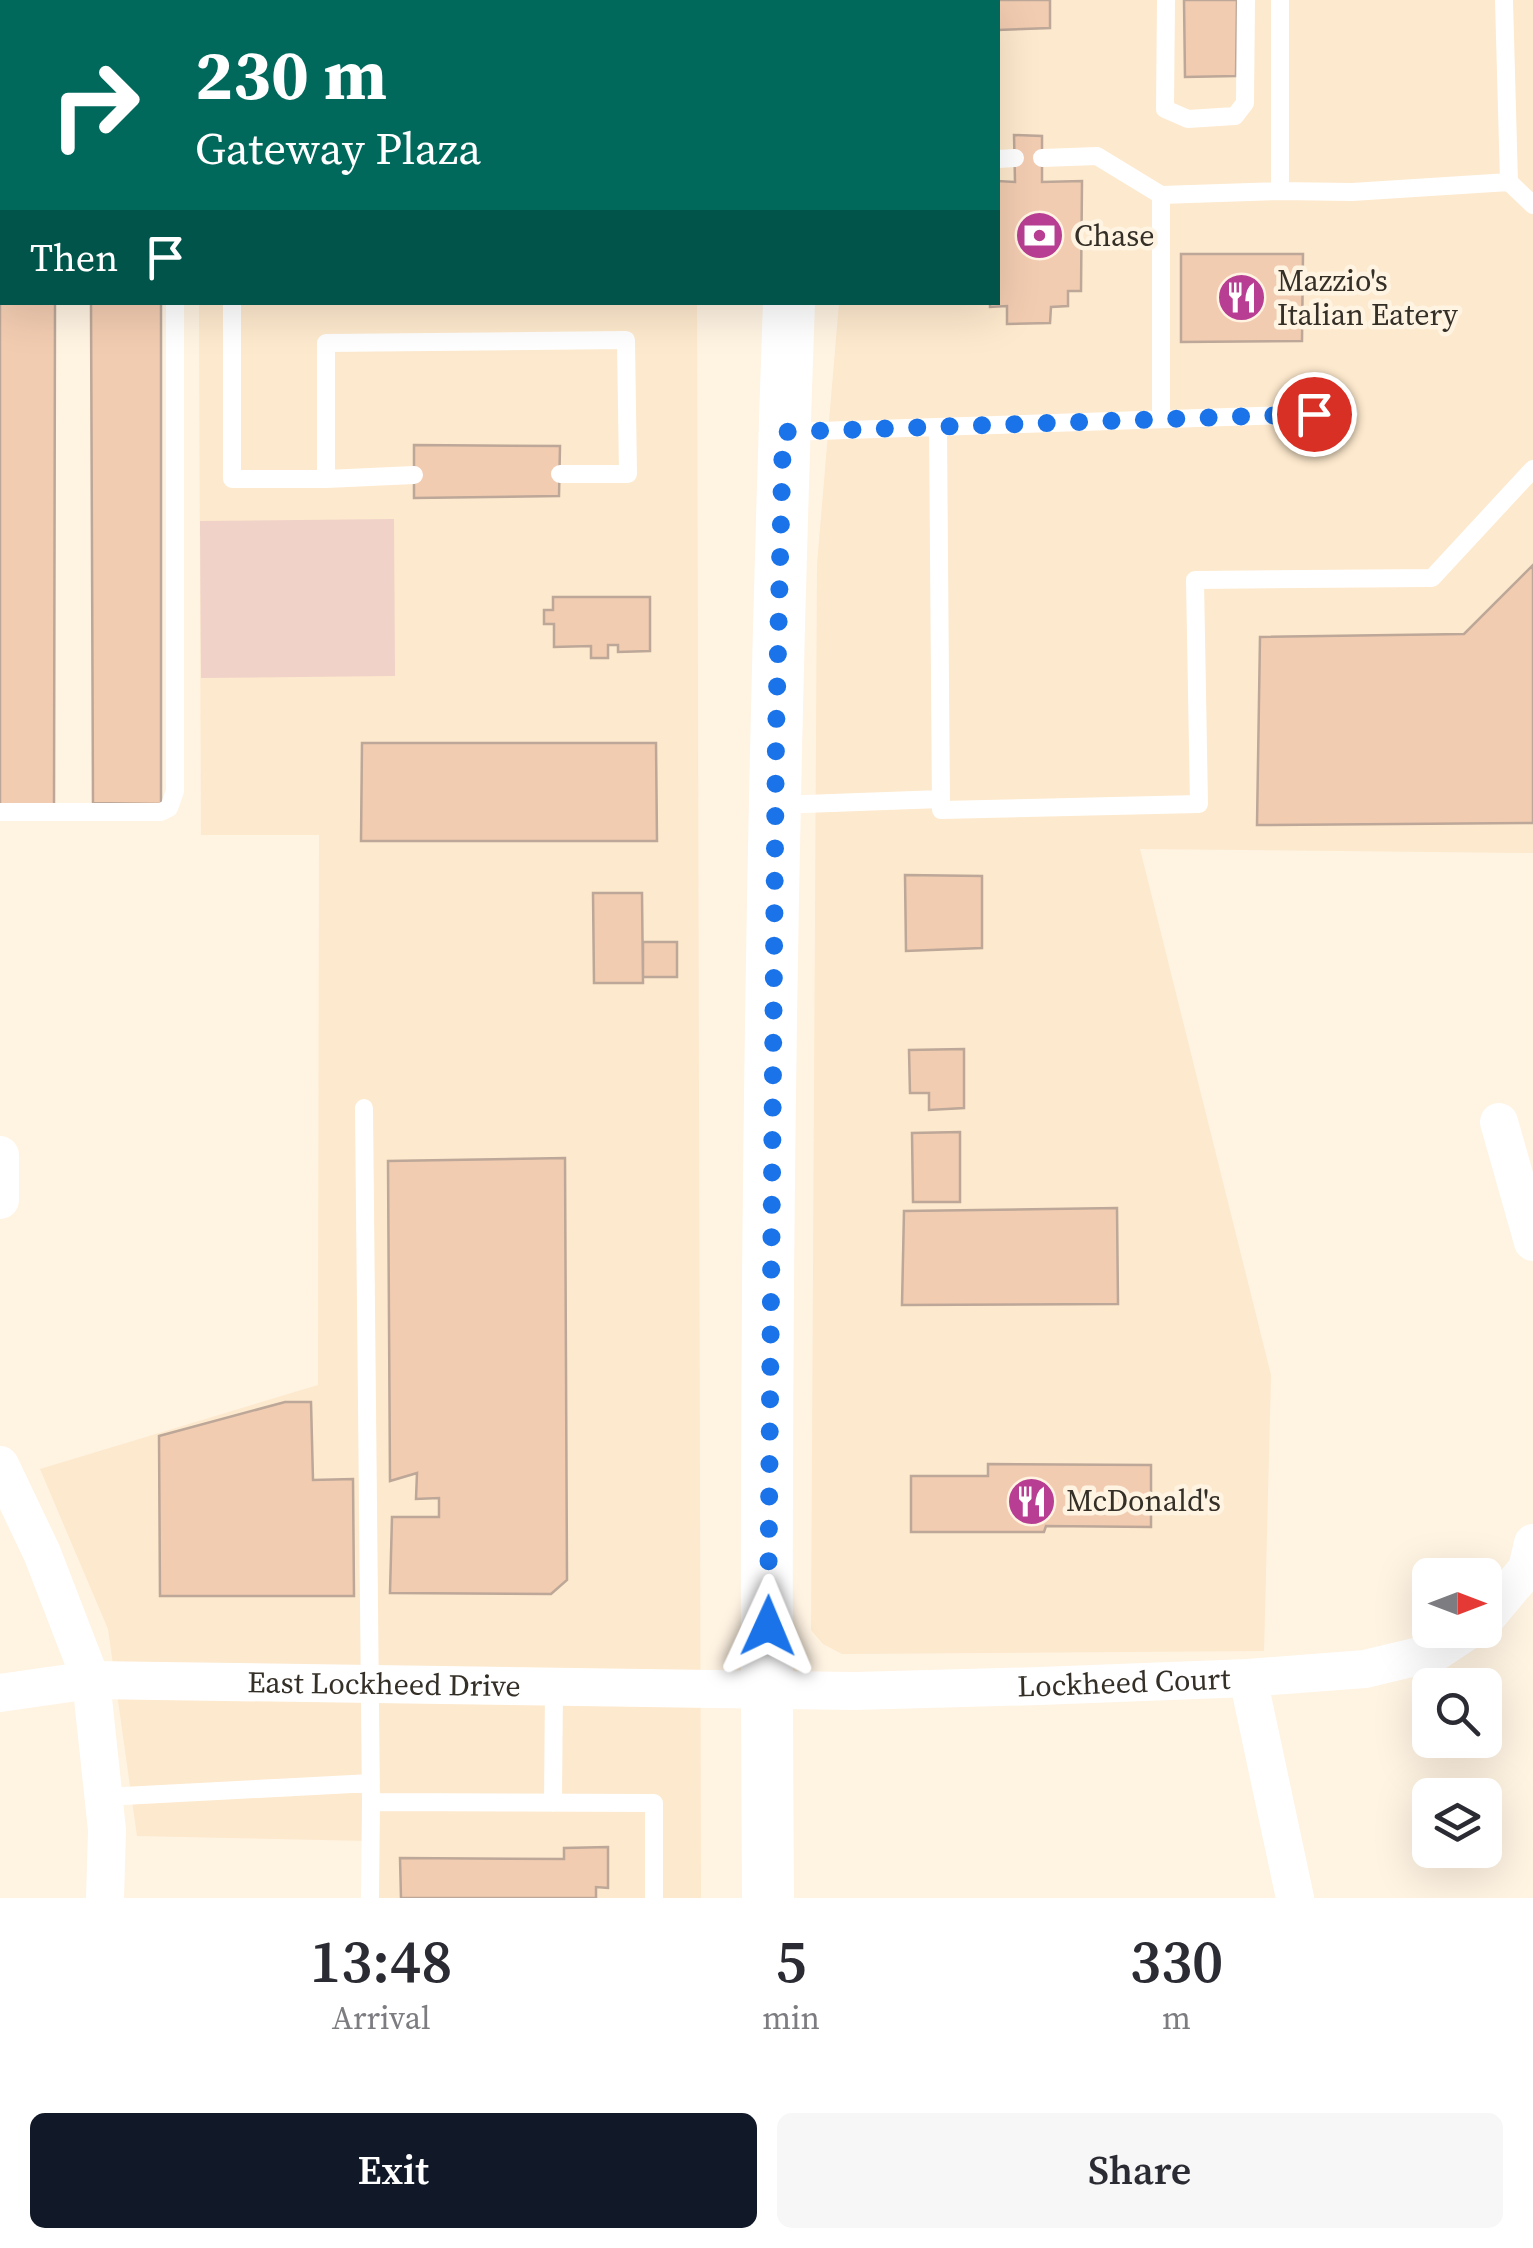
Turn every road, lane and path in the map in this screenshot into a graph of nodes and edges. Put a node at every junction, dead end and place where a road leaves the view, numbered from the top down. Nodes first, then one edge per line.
1 (1166, 0) edge
2 (1246, 0) edge
3 (1280, 0) edge
4 (1504, 0) edge
5 (1042, 158) dead end
6 (1510, 182) junction
7 (1280, 191) junction
8 (1161, 195) junction
9 (1533, 205) edge
10 (175, 305) edge
11 (232, 305) edge
12 (788, 305) edge
13 (1350, 413) dead end
14 (1161, 418) junction
15 (938, 427) junction
16 (783, 432) junction
17 (1533, 469) edge
18 (560, 474) dead end
19 (414, 475) dead end
20 (326, 479) junction
21 (941, 799) junction
22 (775, 806) junction
23 (0, 812) edge
24 (364, 1108) dead end
25 (1500, 1122) dead end
26 (0, 1154) edge
27 (0, 1200) edge
28 (1533, 1242) edge
29 (0, 1466) edge
30 (1533, 1543) edge
31 (1502, 1598) edge
32 (1442, 1648) edge
33 (1248, 1678) junction
34 (91, 1680) junction
35 (370, 1683) junction
36 (554, 1685) junction
37 (768, 1688) junction
38 (0, 1693) edge
39 (371, 1793) junction
40 (104, 1797) junction
41 (552, 1803) junction
42 (105, 1898) edge
43 (370, 1898) edge
44 (654, 1898) edge
45 (768, 1898) edge
46 (1296, 1898) edge

1 - 2 lane
3 - 7 lane
4 - 6 lane
5 - 8 lane
6 - 7 lane
6 - 9 lane
7 - 8 lane
8 - 14 lane
10 - 23 lane
11 - 20 lane
12 - 16 main road
13 - 14 lane
14 - 15 lane
15 - 16 lane
15 - 21 lane
16 - 22 main road
17 - 21 lane
18 - 20 lane
19 - 20 lane
21 - 22 lane
22 - 37 main road
24 - 35 lane
25 - 28 street
26 - 27 street
29 - 34 street
30 - 31 street
32 - 33 street, Lockheed Court
33 - 37 street, Lockheed Court
33 - 46 street
34 - 35 street, East Lockheed Drive
34 - 38 street, East Lockheed Drive
34 - 40 street
35 - 36 street, East Lockheed Drive
35 - 39 lane
36 - 37 street, East Lockheed Drive
36 - 41 lane
37 - 45 main road
39 - 40 lane
39 - 41 lane
39 - 43 lane
40 - 42 street
41 - 44 lane

